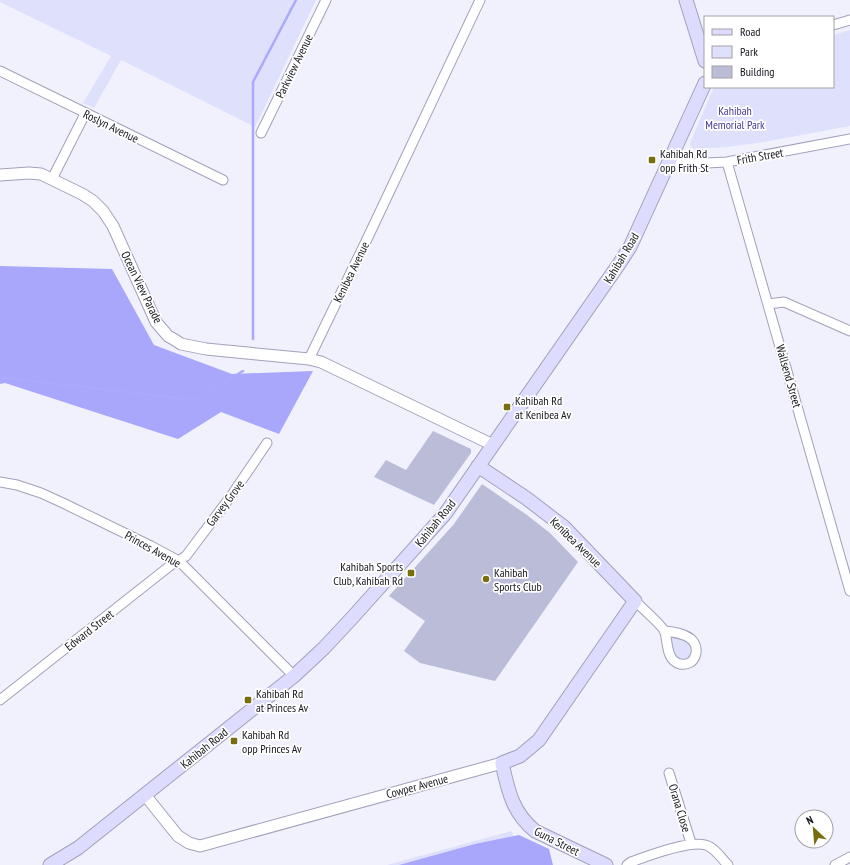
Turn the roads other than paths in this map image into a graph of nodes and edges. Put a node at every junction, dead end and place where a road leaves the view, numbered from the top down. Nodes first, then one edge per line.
1 (326, 0) edge
2 (480, 0) edge
3 (686, 0) edge
4 (850, 20) edge
5 (834, 25) edge
6 (704, 58) edge
7 (0, 71) edge
8 (704, 85) edge
9 (85, 114) junction
10 (261, 133) dead end
11 (850, 139) edge
12 (670, 160) junction
13 (727, 162) junction
14 (0, 175) edge
15 (52, 179) junction
16 (223, 180) dead end
17 (768, 304) junction
18 (850, 331) edge
19 (309, 359) junction
20 (267, 443) dead end
21 (493, 445) junction
22 (478, 466) junction
23 (0, 482) edge
24 (179, 561) junction
25 (850, 591) edge
26 (635, 601) junction
27 (664, 631) dead end
28 (294, 676) junction
29 (0, 700) edge
30 (502, 762) junction
31 (669, 773) dead end
32 (145, 795) junction
33 (691, 843) junction
34 (850, 857) edge
35 (50, 865) edge
36 (606, 865) edge
37 (627, 865) edge
38 (728, 865) edge
39 (835, 865) edge

1 - 10 street, Parkview Avenue
2 - 19 street, Kenibea Avenue
3 - 6 main road
4 - 5 street
7 - 9 street, Roslyn Avenue
8 - 12 main road, Kahibah Road
9 - 15 street
9 - 16 street, Roslyn Avenue
11 - 13 street, Frith Street
12 - 13 street, Frith Street
12 - 21 main road, Kahibah Road
13 - 17 street, Wallsend Street
14 - 15 street, Ocean View Parade
15 - 19 street, Ocean View Parade
17 - 18 street
17 - 25 street, Wallsend Street
19 - 21 street
20 - 24 street, Garvey Grove
21 - 22 main road, Kahibah Road
22 - 26 main road, Kenibea Avenue
22 - 28 main road, Kahibah Road
23 - 24 street, Princes Avenue
24 - 28 street, Princes Avenue
24 - 29 street, Edward Street
26 - 27 street, Kenibea Avenue
26 - 30 main road, Cowper Avenue
28 - 32 main road, Kahibah Road
30 - 32 street, Cowper Avenue
30 - 36 main road, Guna Street
31 - 33 street, Orana Close
32 - 35 main road, Kahibah Road
33 - 37 street
33 - 38 street
34 - 39 street

